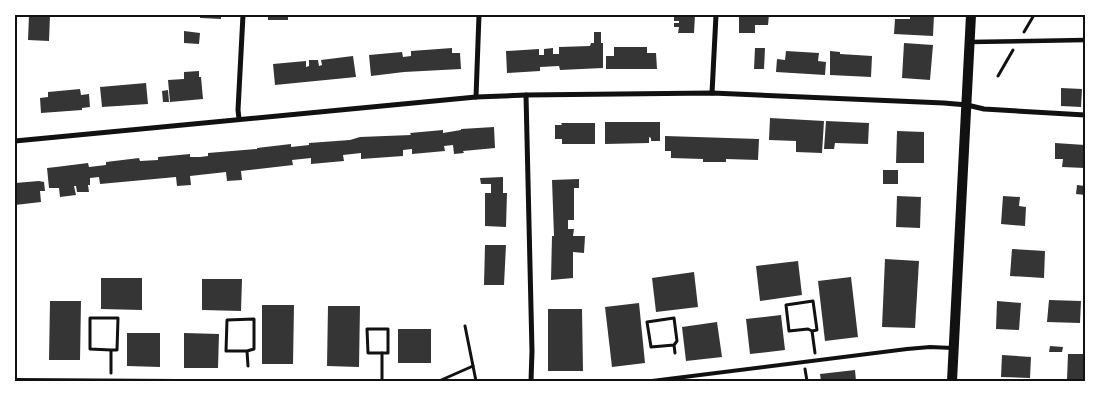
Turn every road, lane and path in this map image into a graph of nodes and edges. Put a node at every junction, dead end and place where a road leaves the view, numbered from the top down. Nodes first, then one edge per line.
1 (243, 15) edge
2 (479, 15) edge
3 (716, 15) edge
4 (970, 15) edge
5 (1085, 40) edge
6 (969, 42) junction
7 (712, 93) junction
8 (526, 95) junction
9 (476, 98) junction
10 (967, 105) junction
11 (1085, 115) edge
12 (239, 119) junction
13 (15, 141) edge
14 (465, 326) dead end
15 (812, 331) junction
16 (674, 345) junction
17 (953, 348) junction
18 (111, 350) junction
19 (248, 351) junction
20 (382, 353) junction
21 (676, 353) dead end
22 (816, 361) junction
23 (248, 366) dead end
24 (473, 366) junction
25 (15, 380) edge
26 (111, 381) edge
27 (178, 381) edge
28 (382, 381) edge
29 (439, 381) edge
30 (476, 381) edge
31 (531, 381) edge
32 (652, 381) edge
33 (952, 381) edge

1 - 12 street
2 - 9 street
3 - 7 street
4 - 6 main road
5 - 6 street
6 - 10 main road
7 - 8 street
7 - 10 street
8 - 9 street
8 - 31 street
9 - 12 street
10 - 11 street
10 - 17 main road
12 - 13 street
14 - 24 path
15 - 15 path
15 - 22 path
16 - 16 path
16 - 21 path
17 - 22 lane
17 - 33 main road
18 - 18 path
18 - 26 path
19 - 19 path
19 - 23 path
20 - 20 path
20 - 28 path
22 - 32 lane
24 - 29 path
24 - 30 path
25 - 26 lane
26 - 27 lane

